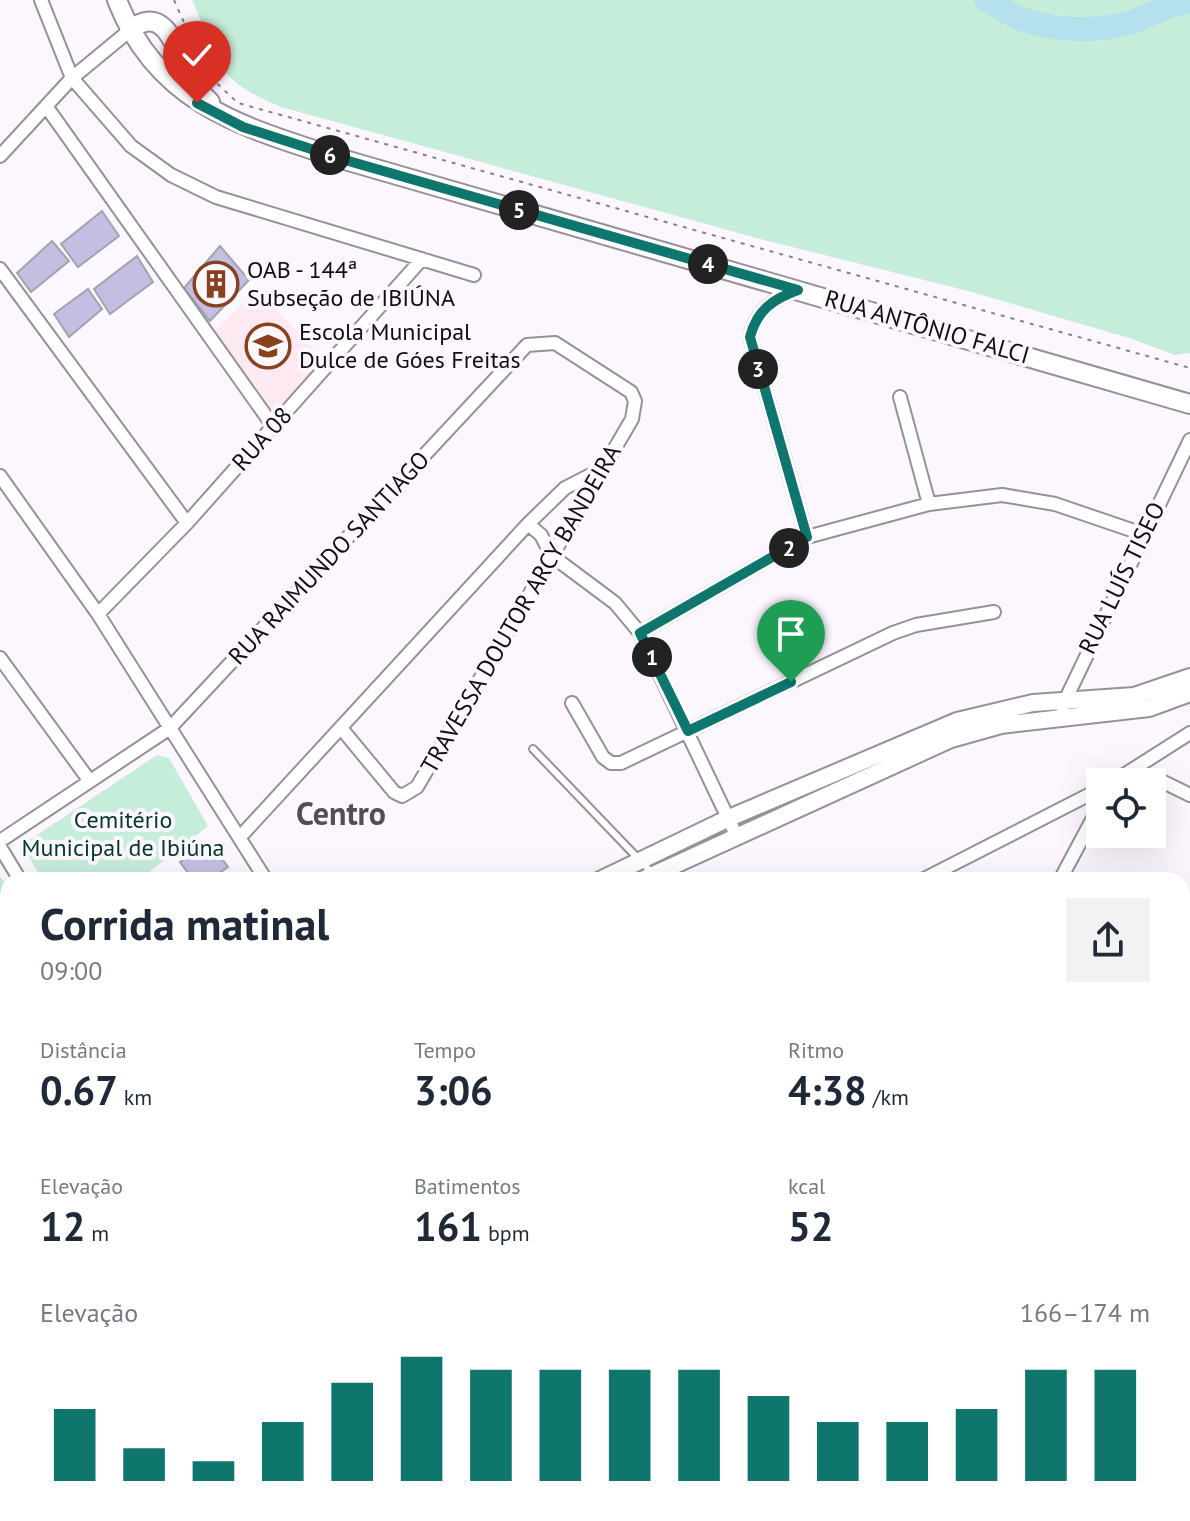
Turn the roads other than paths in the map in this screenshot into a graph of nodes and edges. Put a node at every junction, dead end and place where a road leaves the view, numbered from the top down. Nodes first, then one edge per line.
1 (41, 0) edge
2 (117, 0) edge
3 (129, 31) junction
4 (72, 78) junction
5 (46, 106) junction
6 (243, 127) junction
7 (0, 156) edge
8 (422, 259) junction
9 (0, 269) edge
10 (474, 275) dead end
11 (798, 290) junction
12 (900, 397) dead end
13 (1190, 404) edge
14 (632, 419) joint
15 (273, 426) junction
16 (1190, 440) edge
17 (600, 470) junction
18 (0, 476) edge
19 (929, 504) junction
20 (187, 523) junction
21 (528, 524) junction
22 (1143, 534) junction
23 (807, 537) junction
24 (552, 556) junction
25 (994, 612) dead end
26 (98, 614) junction
27 (640, 633) junction
28 (0, 658) edge
29 (1190, 677) edge
30 (1190, 693) edge
31 (572, 703) dead end
32 (1062, 709) junction
33 (170, 728) junction
34 (341, 728) junction
35 (688, 731) junction
36 (1190, 733) edge
37 (533, 749) dead end
38 (1135, 768) edge
39 (89, 780) junction
40 (1166, 783) edge
41 (1190, 795) edge
42 (1086, 796) edge
43 (729, 818) junction
44 (1086, 831) edge
45 (240, 837) junction
46 (737, 837) junction
47 (0, 844) edge
48 (641, 861) junction
49 (16, 872) edge
50 (261, 872) edge
51 (617, 872) edge
52 (646, 872) edge
53 (659, 872) edge
54 (938, 872) edge
55 (1064, 872) edge

1 - 4 street
2 - 3 main road, RUA ANTÔNIO FALCI
3 - 4 street
3 - 6 main road, RUA ANTÔNIO FALCI
3 - 6 main road
4 - 5 street
4 - 8 street
5 - 7 street
5 - 15 street
6 - 11 main road, RUA ANTÔNIO FALCI
8 - 10 street
8 - 15 street, RUA 08
9 - 20 street
11 - 13 main road, RUA ANTÔNIO FALCI
11 - 23 street
12 - 19 street
14 - 17 street, TRAVESSA DOUTOR ARCY BANDEIRA
14 - 33 street, RUA RAIMUNDO SANTIAGO
15 - 20 street, RUA 08
16 - 22 street, RUA LUÍS TISEO
17 - 21 street
17 - 24 street, TRAVESSA DOUTOR ARCY BANDEIRA
18 - 26 street
19 - 22 street
19 - 23 street
20 - 26 street, RUA 08
21 - 24 street
21 - 34 street
22 - 32 street, RUA LUÍS TISEO
23 - 27 street
24 - 27 street
24 - 34 street, TRAVESSA DOUTOR ARCY BANDEIRA
25 - 35 street
26 - 33 street
27 - 35 street
28 - 39 street
29 - 32 main road
30 - 32 main road
31 - 35 street
32 - 43 main road
32 - 46 main road
33 - 39 street, RUA RAIMUNDO SANTIAGO
33 - 45 street
34 - 45 street
35 - 43 street
36 - 38 street
37 - 48 lane
39 - 47 street, RUA RAIMUNDO SANTIAGO
40 - 41 street
42 - 54 street
43 - 46 street
43 - 48 main road
44 - 55 street
45 - 50 street
46 - 53 main road
47 - 49 street
48 - 51 main road
48 - 52 lane

